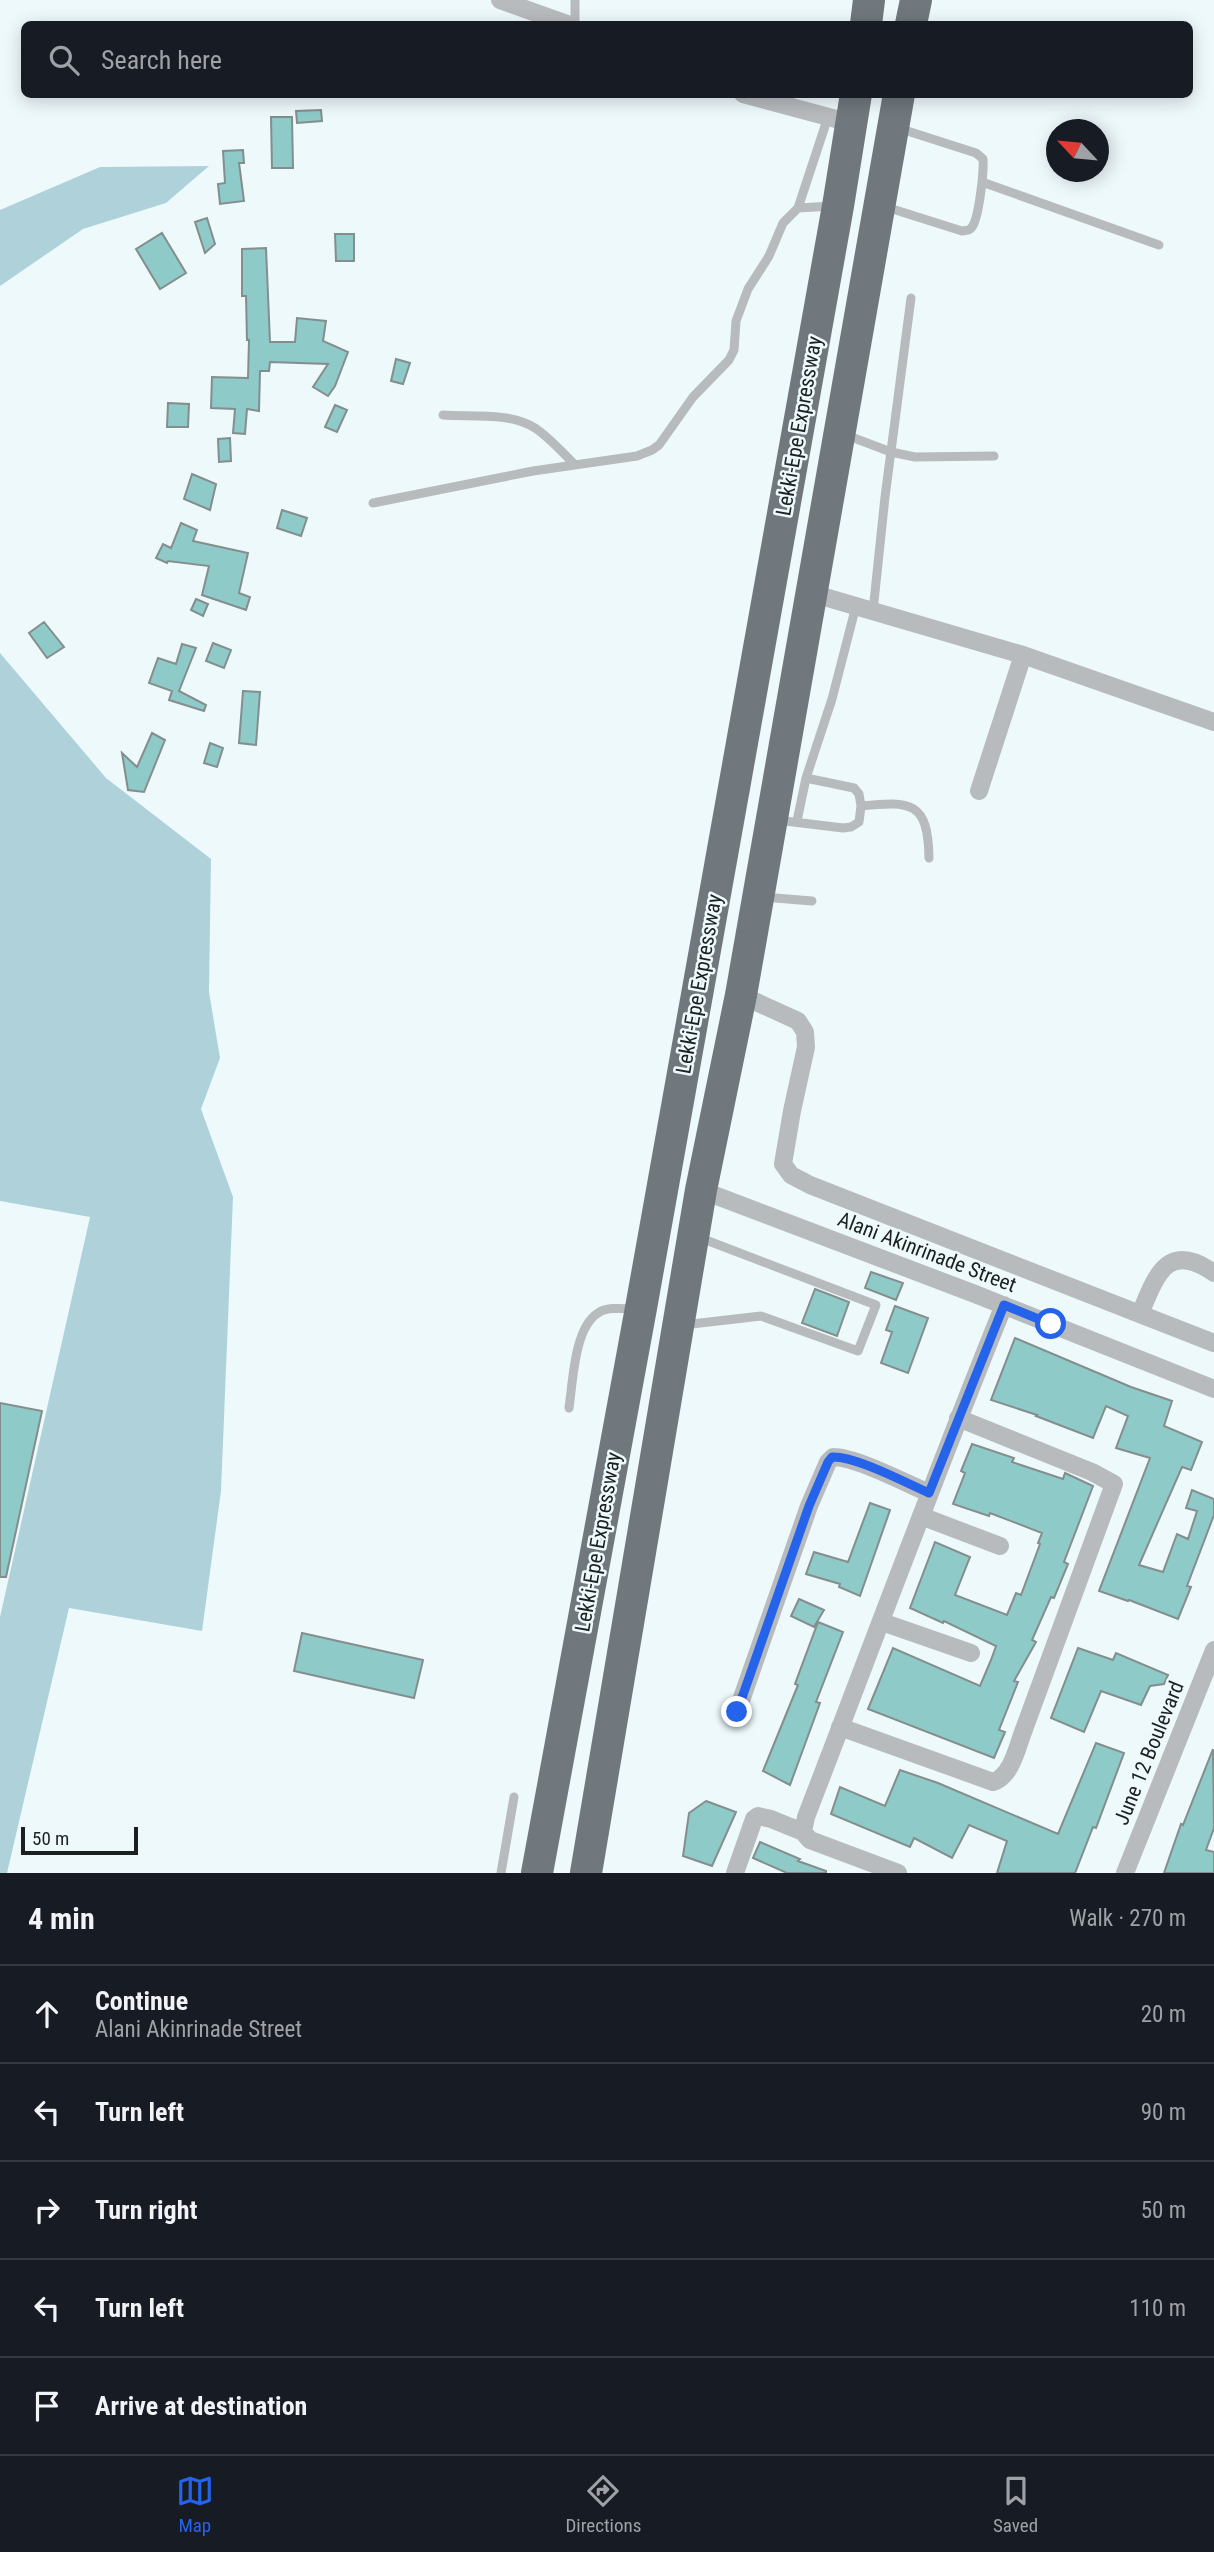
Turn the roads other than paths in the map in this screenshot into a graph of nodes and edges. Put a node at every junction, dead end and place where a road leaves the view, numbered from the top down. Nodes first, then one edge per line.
1 (500, 0) edge
2 (575, 0) edge
3 (869, 0) edge
4 (916, 0) edge
5 (535, 6) edge
6 (562, 21) edge
7 (575, 21) edge
8 (866, 21) edge
9 (912, 21) edge
10 (767, 98) edge
11 (898, 98) edge
12 (845, 111) edge
13 (893, 127) junction
14 (982, 182) junction
15 (879, 205) junction
16 (838, 206) junction
17 (798, 208) junction
18 (1159, 245) dead end
19 (911, 299) dead end
20 (443, 415) dead end
21 (839, 433) junction
22 (891, 452) junction
23 (994, 457) dead end
24 (575, 465) junction
25 (373, 503) dead end
26 (811, 593) junction
27 (865, 609) junction
28 (1023, 655) junction
29 (1214, 722) edge
30 (807, 778) junction
31 (978, 790) dead end
32 (861, 806) junction
33 (784, 821) junction
34 (929, 858) dead end
35 (758, 897) junction
36 (812, 901) dead end
37 (741, 995) junction
38 (701, 1189) junction
39 (693, 1235) junction
40 (1214, 1273) edge
41 (1004, 1305) junction
42 (641, 1308) junction
43 (1140, 1314) junction
44 (678, 1325) junction
45 (1214, 1343) edge
46 (1214, 1389) edge
47 (569, 1408) dead end
48 (958, 1418) junction
49 (929, 1493) junction
50 (921, 1516) junction
51 (1000, 1546) dead end
52 (882, 1622) junction
53 (1214, 1650) edge
54 (971, 1653) dead end
55 (737, 1712) dead end
56 (840, 1727) junction
57 (514, 1797) dead end
58 (803, 1832) junction
59 (501, 1873) edge
60 (537, 1873) edge
61 (586, 1873) edge
62 (735, 1873) edge
63 (898, 1873) edge
64 (1125, 1873) edge

1 - 5 street
2 - 7 lane
3 - 8 highway
4 - 9 highway
5 - 6 street
10 - 12 street
11 - 13 highway, Lekki-Epe Expressway
12 - 16 highway, Lekki-Epe Expressway
12 - 17 lane
13 - 14 lane
13 - 15 highway, Lekki-Epe Expressway
14 - 15 lane
14 - 18 lane
15 - 21 highway, Lekki-Epe Expressway
16 - 17 lane
16 - 42 highway, Lekki-Epe Expressway
17 - 24 lane
19 - 22 lane
20 - 24 lane
21 - 22 lane
21 - 26 highway, Lekki-Epe Expressway
22 - 23 lane
22 - 27 lane
24 - 25 lane
26 - 27 street
26 - 33 highway, Lekki-Epe Expressway
27 - 28 street
27 - 30 lane
28 - 29 street
28 - 31 street
30 - 32 lane
30 - 33 lane
32 - 33 lane
32 - 34 lane
33 - 35 highway, Lekki-Epe Expressway
35 - 36 lane
35 - 37 highway, Lekki-Epe Expressway
37 - 38 highway, Lekki-Epe Expressway
37 - 43 street
38 - 39 highway, Lekki-Epe Expressway
38 - 41 street, Alani Akinrinade Street
39 - 44 highway, Lekki-Epe Expressway
39 - 44 lane
40 - 43 street
41 - 46 street, Alani Akinrinade Street
41 - 48 street
42 - 47 lane
42 - 60 highway, Lekki-Epe Expressway
43 - 45 street
44 - 61 highway, Lekki-Epe Expressway
48 - 49 street
48 - 56 street
49 - 50 street
49 - 55 street
50 - 51 street
50 - 52 street
52 - 54 street
52 - 56 street
53 - 64 street, June 12 Boulevard
56 - 58 street
57 - 59 lane
58 - 62 street
58 - 63 street

